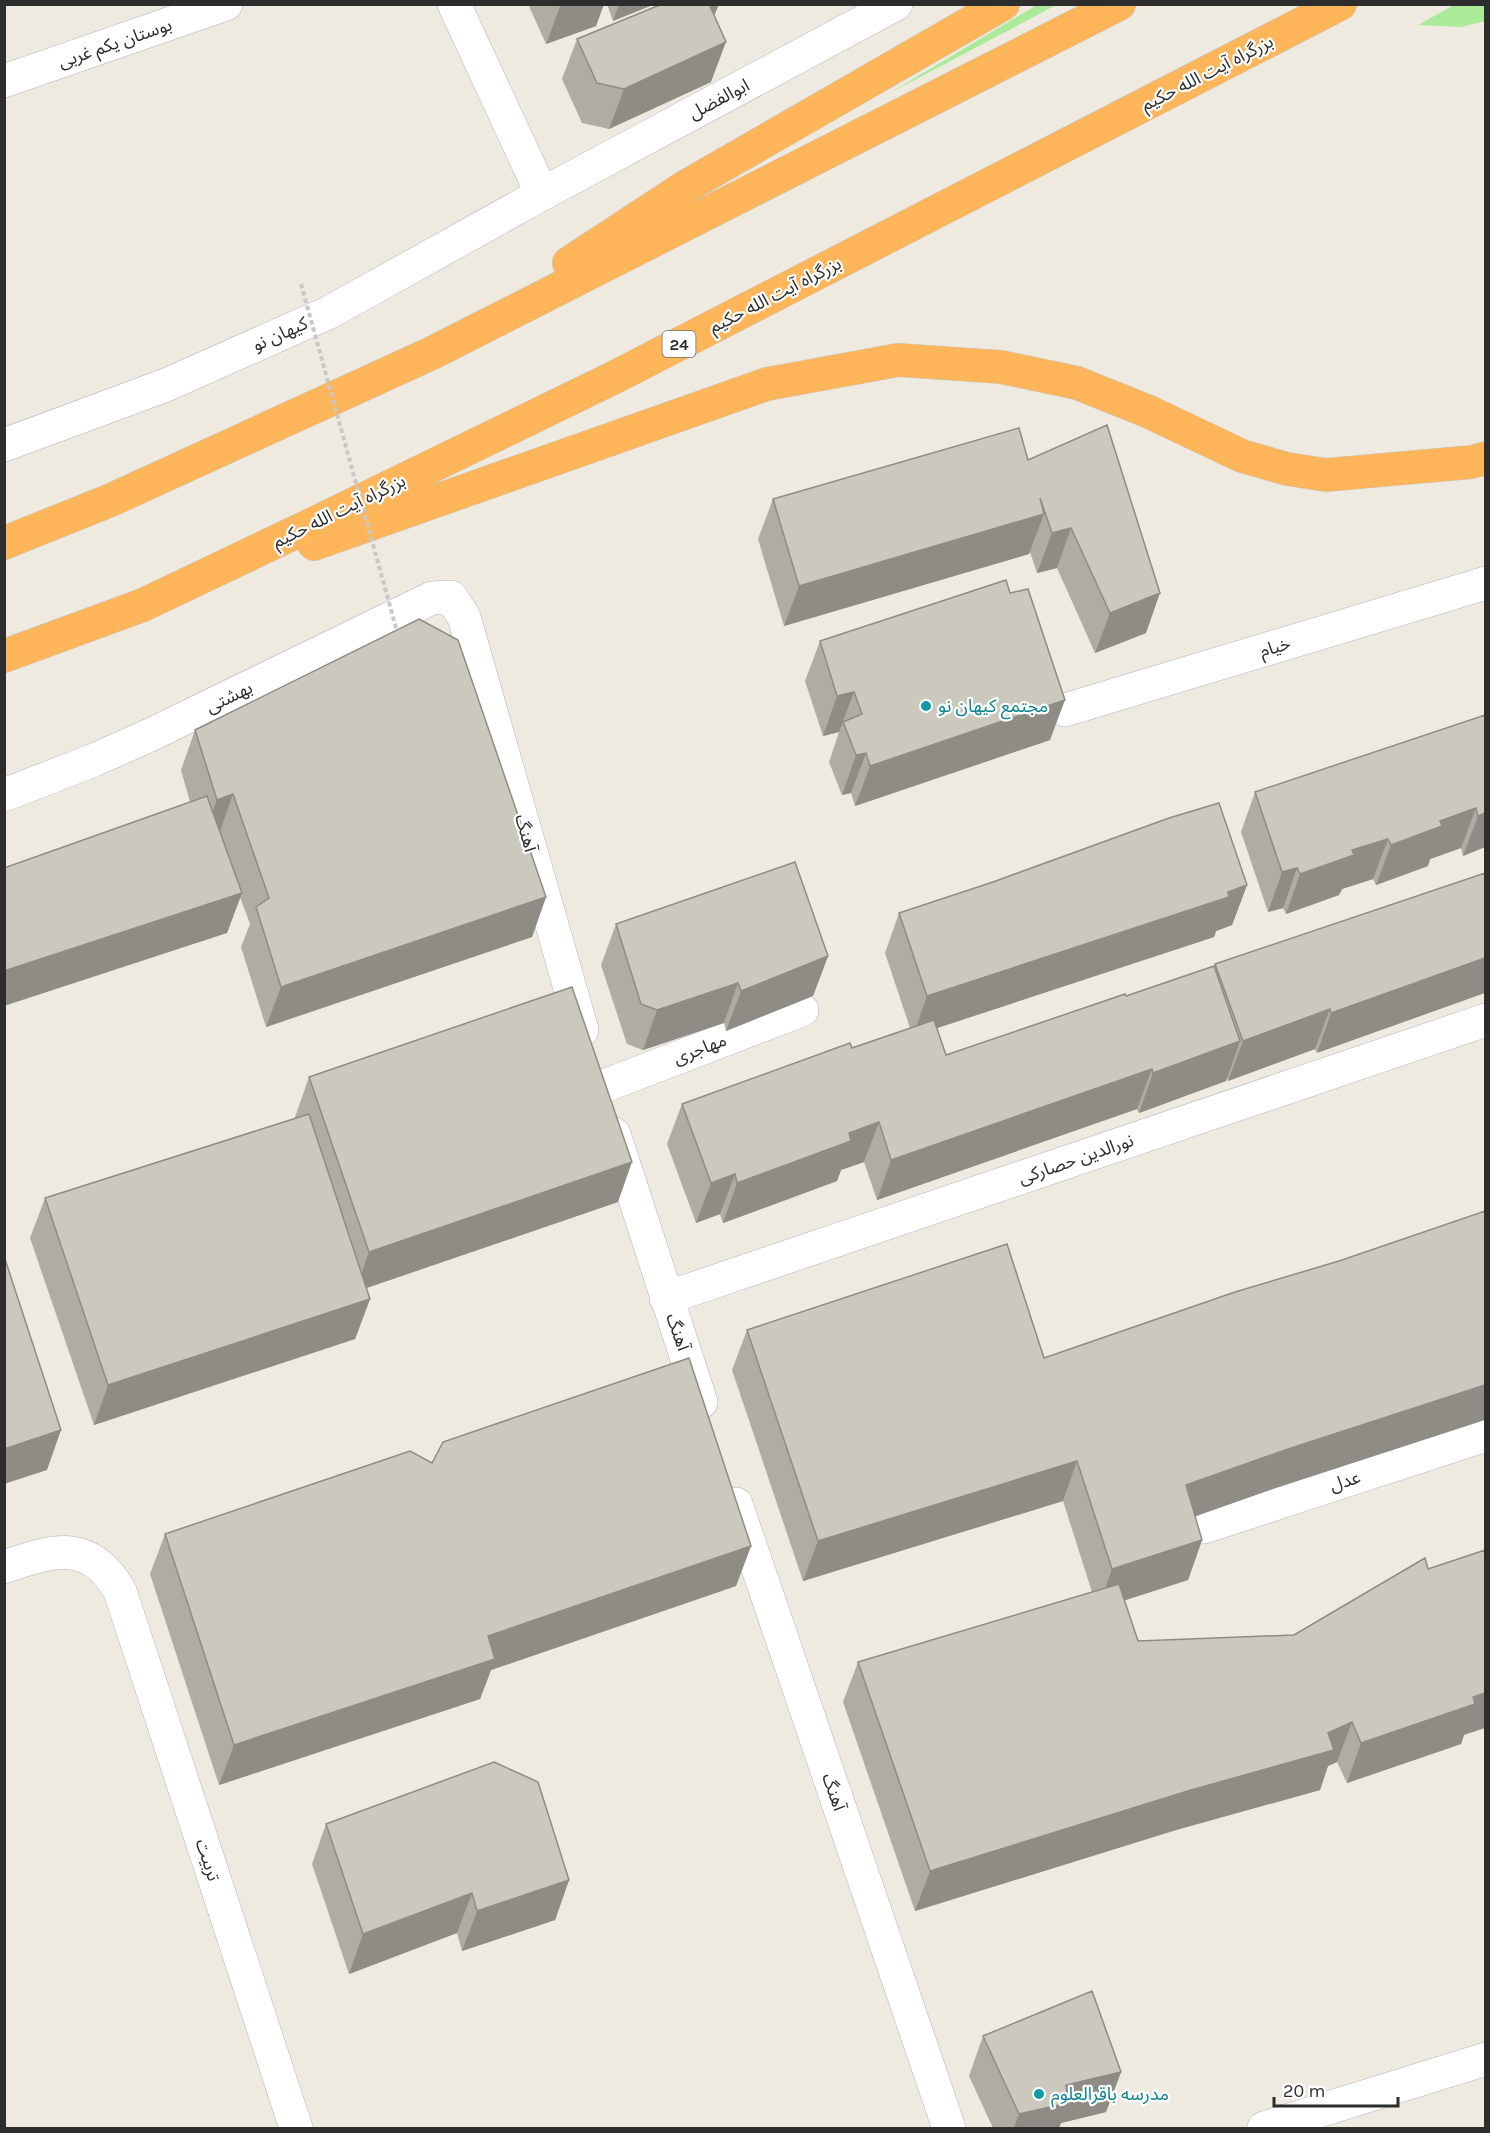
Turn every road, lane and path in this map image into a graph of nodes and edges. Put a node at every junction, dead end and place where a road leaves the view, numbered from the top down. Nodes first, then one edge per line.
1 (226, 4) edge
2 (454, 4) edge
3 (896, 4) edge
4 (1003, 4) edge
5 (1119, 4) edge
6 (1340, 4) edge
7 (4, 81) edge
8 (542, 195) junction
9 (301, 284) dead end
10 (432, 353) junction
11 (4, 445) edge
12 (1485, 458) edge
13 (4, 543) edge
14 (1485, 583) edge
15 (451, 597) joint
16 (143, 605) junction
17 (399, 636) edge
18 (4, 656) edge
19 (1065, 710) dead end
20 (4, 795) edge
21 (802, 1010) edge
22 (1485, 1020) edge
23 (593, 1069) junction
24 (666, 1298) junction
25 (712, 1433) edge
26 (1485, 1435) edge
27 (727, 1478) edge
28 (1204, 1527) edge
29 (4, 1568) edge
30 (1485, 2059) edge
31 (296, 2128) edge
32 (949, 2128) edge
33 (1264, 2128) edge

1 - 7 street, بوستان یکم غربی
2 - 8 street
3 - 8 street, ابوالفضل
4 - 10 highway
5 - 10 highway
6 - 16 highway, بزرگراه آیت الله حکیم / 24
8 - 11 street, کیهان نو
9 - 17 path, bridge
10 - 13 highway
12 - 16 highway
14 - 19 street, خیام
15 - 20 street, بهشتی
15 - 23 street, آهنگ
16 - 18 highway, بزرگراه آیت الله حکیم / 24
21 - 23 street, مهاجری
22 - 24 street, نورالدین حصارکی
23 - 24 street, آهنگ
24 - 25 street, آهنگ
26 - 28 street, عدل
27 - 32 street, آهنگ
29 - 31 street, تربیت
30 - 33 street

